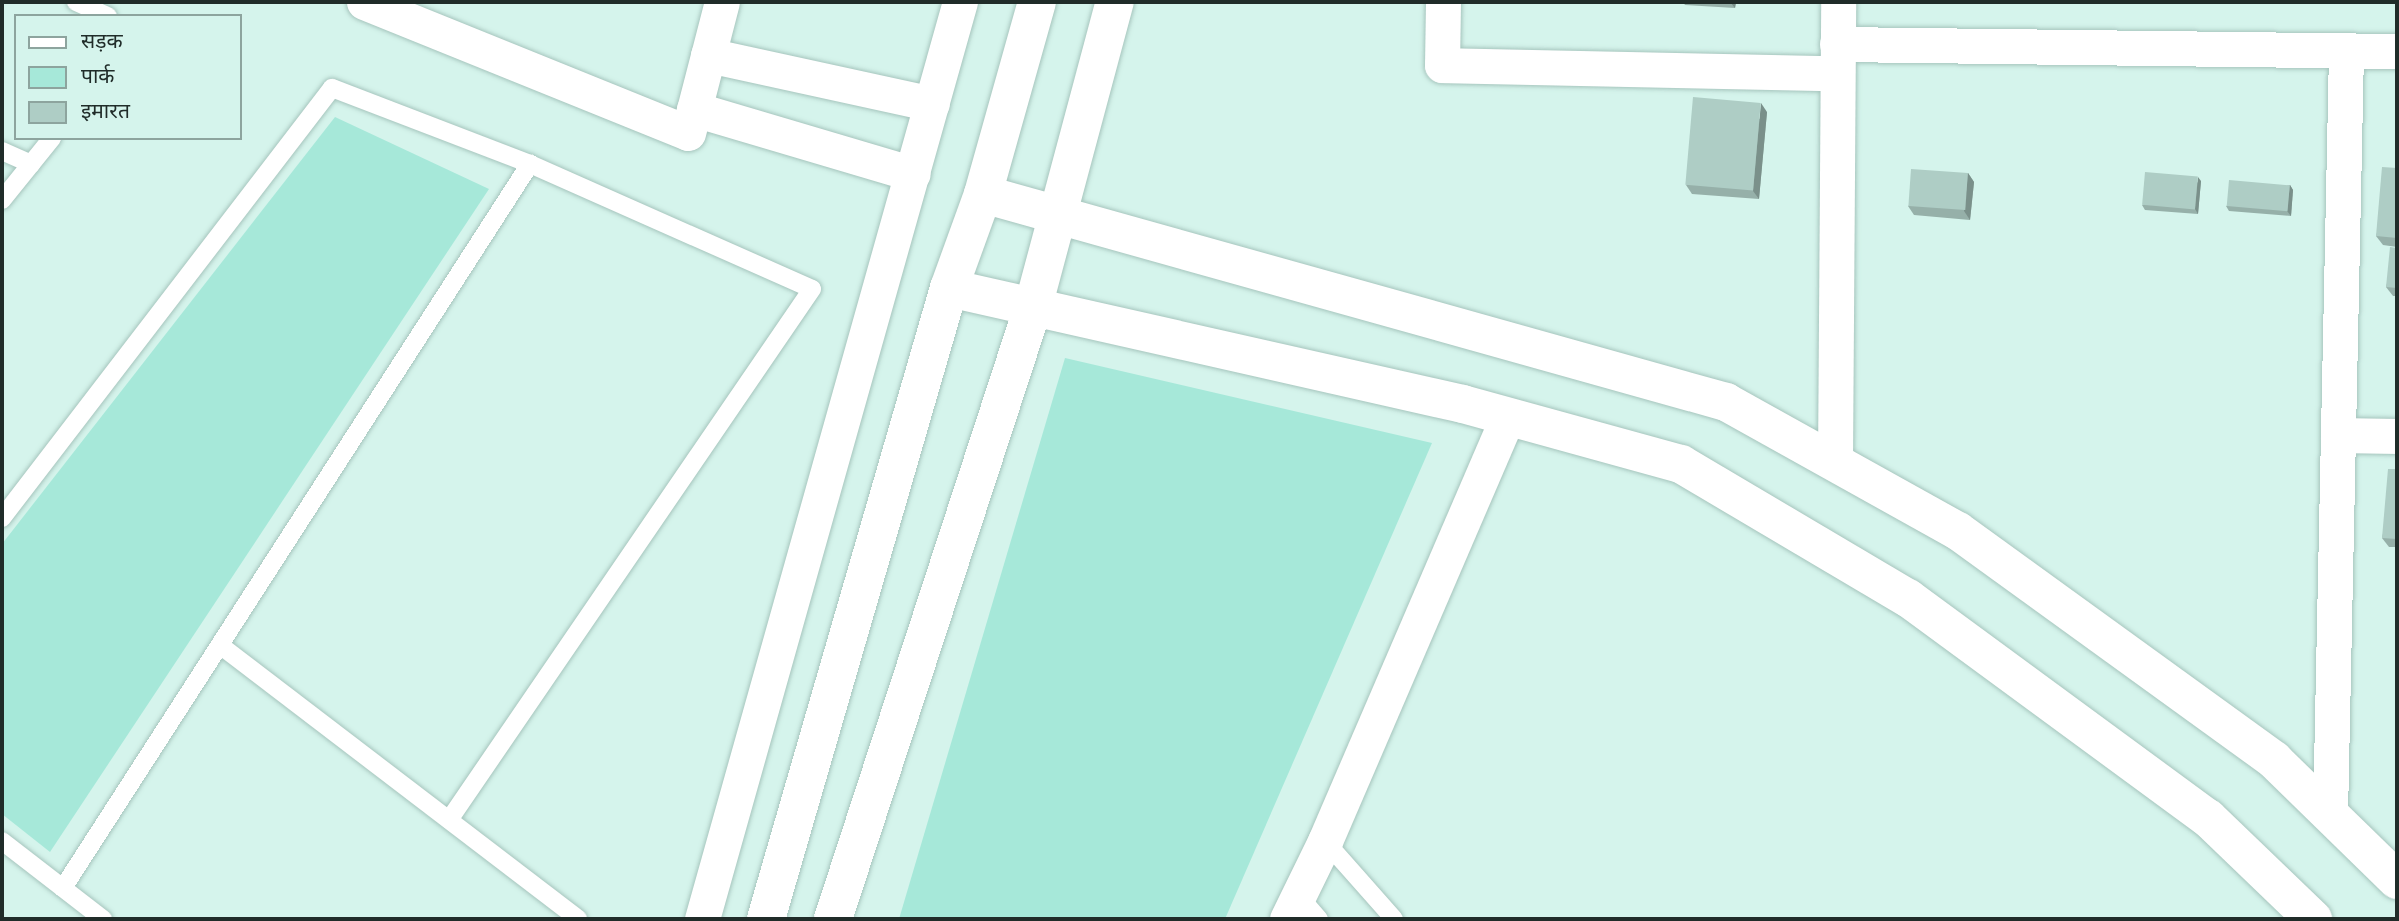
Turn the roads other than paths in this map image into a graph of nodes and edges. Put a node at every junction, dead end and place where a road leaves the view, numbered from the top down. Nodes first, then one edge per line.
1 (76, 2) edge
2 (365, 2) edge
3 (722, 2) edge
4 (960, 2) edge
5 (1037, 2) edge
6 (1115, 2) edge
7 (1443, 2) edge
8 (1838, 2) edge
9 (103, 14) edge
10 (2346, 51) junction
11 (2397, 51) edge
12 (708, 55) junction
13 (1837, 59) junction
14 (932, 104) junction
15 (694, 108) junction
16 (50, 140) edge
17 (2, 151) edge
18 (31, 164) junction
19 (530, 164) junction
20 (913, 174) junction
21 (983, 194) junction
22 (2, 200) edge
23 (1056, 216) junction
24 (949, 288) junction
25 (1033, 307) junction
26 (1508, 416) junction
27 (2338, 435) junction
28 (2397, 436) edge
29 (1835, 463) junction
30 (2, 518) edge
31 (220, 645) junction
32 (2330, 815) junction
33 (449, 820) junction
34 (2, 841) edge
35 (1325, 841) junction
36 (2397, 880) edge
37 (63, 888) junction
38 (1301, 911) edge
39 (103, 919) edge
40 (578, 919) edge
41 (702, 919) edge
42 (766, 919) edge
43 (833, 919) edge
44 (1394, 919) edge
45 (2313, 919) edge

1 - 9 lane
2 - 15 street
3 - 12 street
4 - 14 street
5 - 21 street
6 - 23 street
7 - 13 street
8 - 13 street
10 - 11 street
10 - 13 street
10 - 27 street
12 - 14 street
12 - 15 street
13 - 29 street
14 - 20 street
15 - 20 street
16 - 18 lane
17 - 18 lane
18 - 22 lane
19 - 30 lane
19 - 31 lane
19 - 33 lane
20 - 41 street
21 - 23 street
21 - 24 street
23 - 25 street
23 - 29 street
24 - 25 street
24 - 42 street
25 - 26 street
25 - 43 street
26 - 35 street
26 - 45 street
27 - 28 street
27 - 32 street
29 - 32 street
31 - 33 lane
31 - 37 lane
32 - 36 street
33 - 40 lane
34 - 37 lane
35 - 38 street
35 - 44 lane
37 - 39 lane

